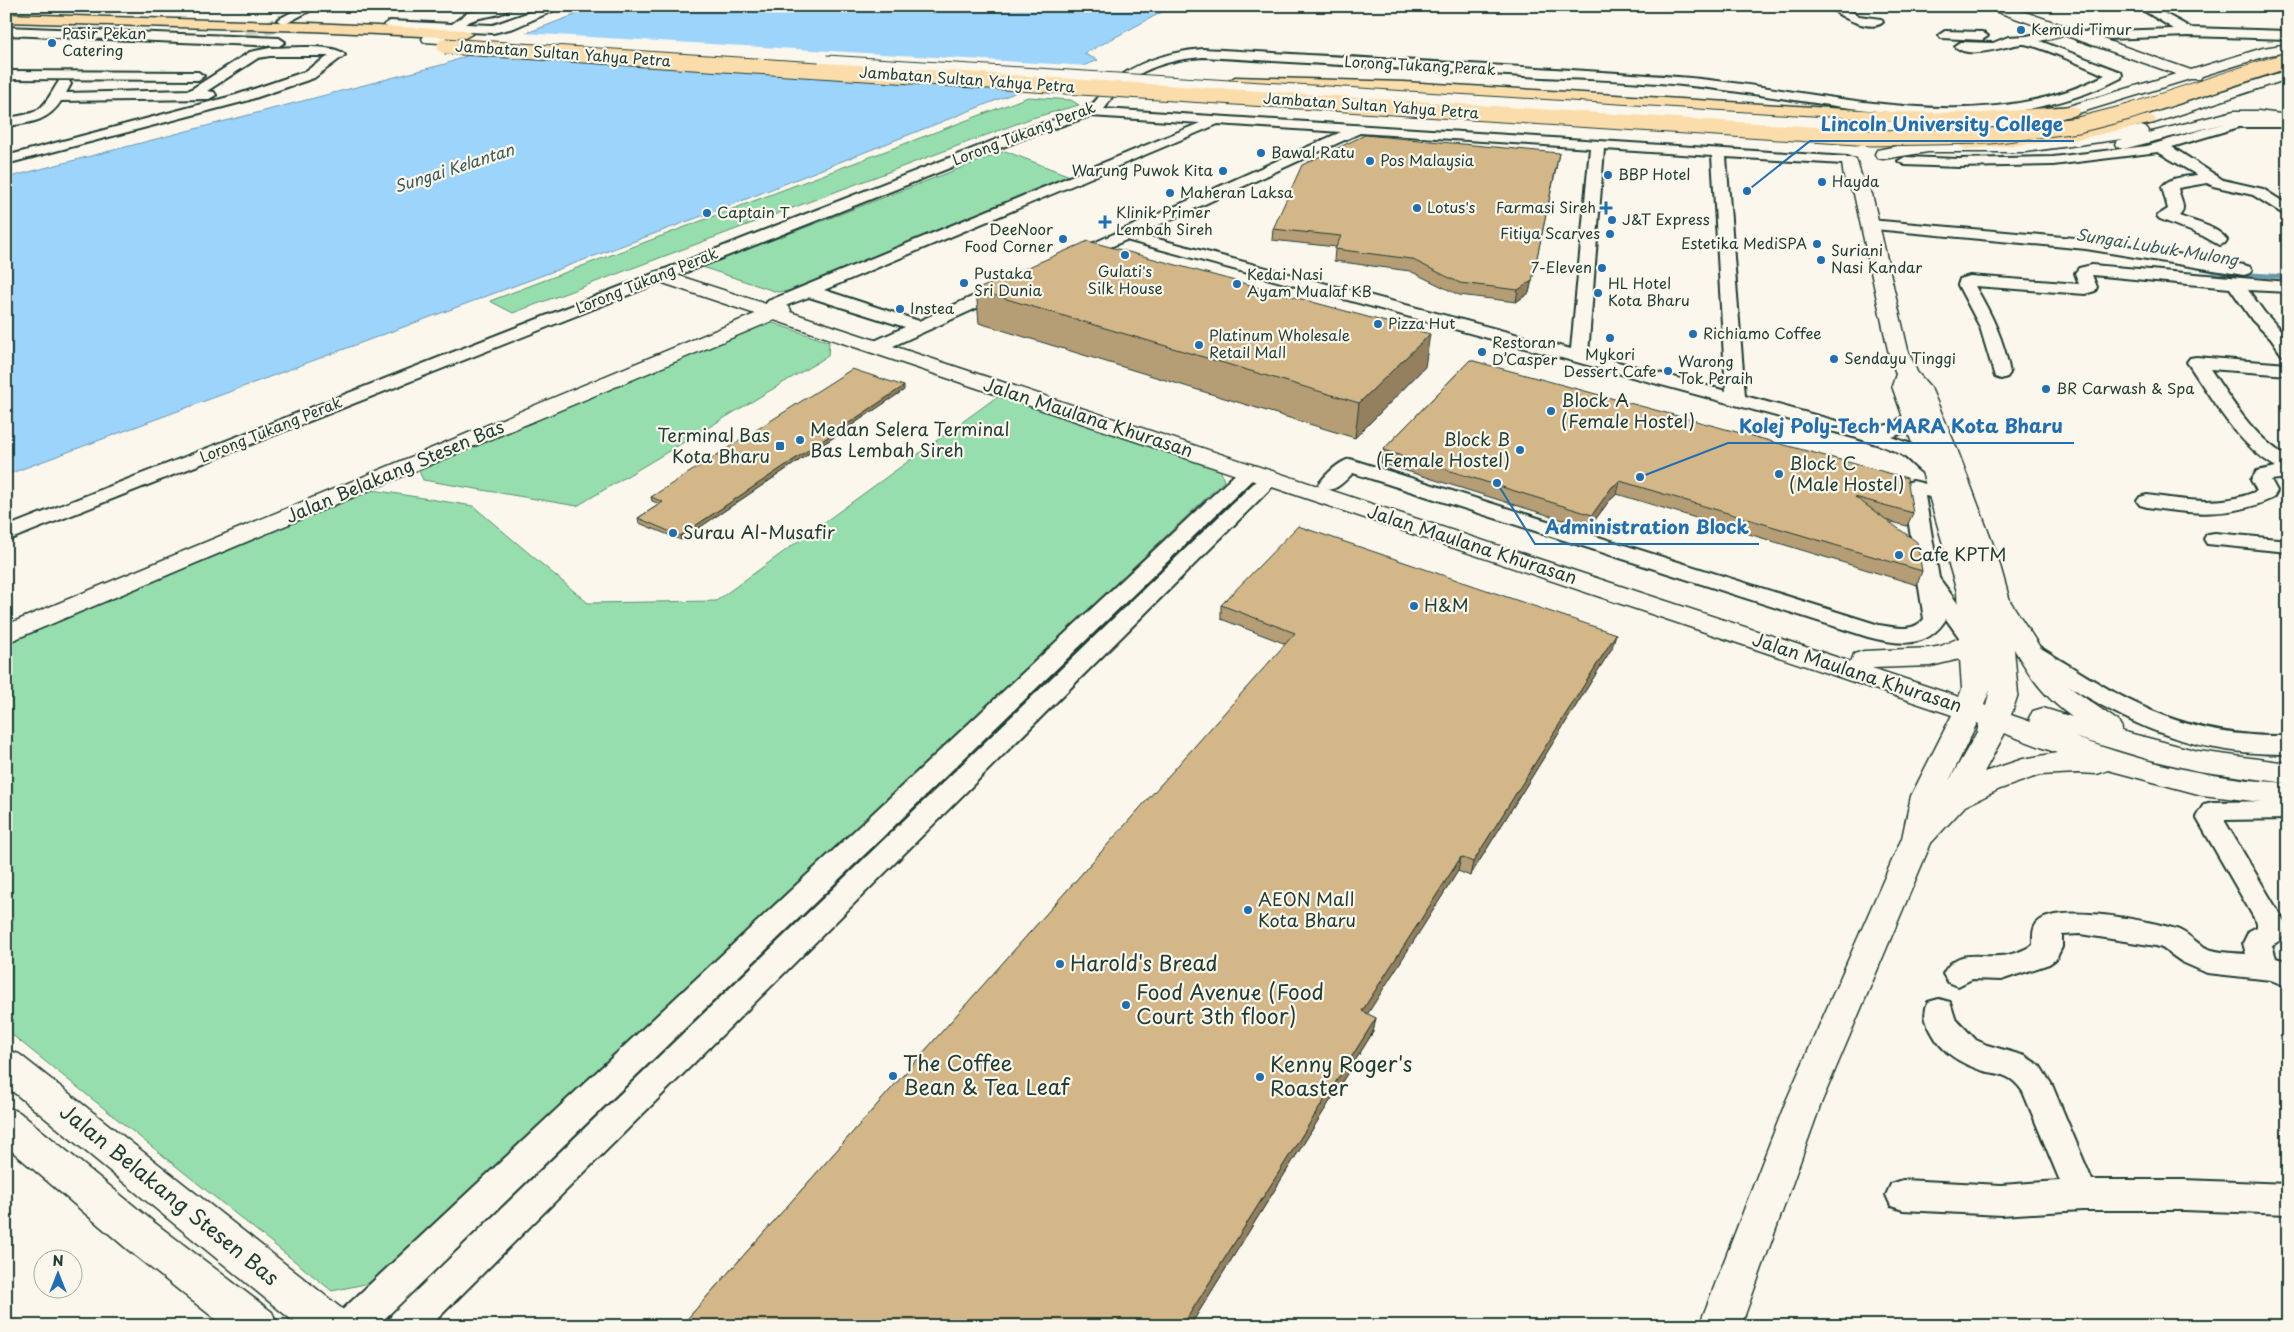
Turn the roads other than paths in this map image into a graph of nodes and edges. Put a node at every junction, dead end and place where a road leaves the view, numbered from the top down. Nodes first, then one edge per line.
1 (107, 6) edge
2 (507, 6) edge
3 (558, 6) edge
4 (1835, 6) edge
5 (1994, 6) edge
6 (2142, 6) edge
7 (96, 7) edge
8 (308, 9) edge
9 (140, 15) junction
10 (6, 16) edge
11 (42, 18) junction
12 (2030, 20) junction
13 (1878, 22) dead end
14 (278, 24) junction
15 (6, 25) edge
16 (395, 28) junction
17 (6, 31) edge
18 (2188, 32) junction
19 (2057, 33) junction
20 (1945, 35) dead end
21 (2288, 35) edge
22 (246, 36) junction
23 (2078, 36) junction
24 (454, 37) junction
25 (2033, 38) junction
26 (429, 39) joint
27 (2008, 41) junction
28 (2103, 45) junction
29 (1962, 46) dead end
30 (2288, 48) edge
31 (304, 52) junction
32 (2288, 52) edge
33 (2114, 57) junction
34 (2288, 60) edge
35 (2236, 61) junction
36 (6, 74) edge
37 (2287, 74) edge
38 (68, 75) junction
39 (198, 76) dead end
40 (2184, 77) junction
41 (2288, 83) edge
42 (1232, 89) junction
43 (193, 94) junction
44 (2247, 94) junction
45 (241, 98) junction
46 (2112, 99) junction
47 (54, 102) junction
48 (6, 108) edge
49 (2210, 110) junction
50 (2288, 110) edge
51 (2072, 111) junction
52 (1088, 112) junction
53 (1219, 120) junction
54 (2148, 120) junction
55 (2280, 120) edge
56 (6, 122) edge
57 (1860, 127) junction
58 (1358, 129) junction
59 (1597, 145) junction
60 (2160, 147) junction
61 (1719, 153) junction
62 (1844, 159) junction
63 (6, 160) edge
64 (1905, 161) dead end
65 (1878, 162) junction
66 (2208, 178) junction
67 (1862, 194) junction
68 (2288, 212) edge
69 (1870, 225) junction
70 (1125, 235) junction
71 (2219, 240) dead end
72 (1061, 263) edge
73 (667, 274) junction
74 (2288, 274) edge
75 (1017, 283) edge
76 (2235, 284) junction
77 (2288, 286) edge
78 (783, 304) junction
79 (921, 327) junction
80 (882, 344) junction
81 (2288, 351) edge
82 (1579, 357) junction
83 (2288, 370) edge
84 (2001, 373) dead end
85 (1907, 374) junction
86 (1736, 399) junction
87 (1915, 416) junction
88 (1864, 434) junction
89 (2288, 466) edge
90 (2288, 472) edge
91 (1260, 475) junction
92 (1937, 483) junction
93 (1328, 485) junction
94 (2147, 501) dead end
95 (294, 507) junction
96 (6, 535) edge
97 (2215, 539) dead end
98 (2288, 546) edge
99 (1928, 578) junction
100 (1997, 601) junction
101 (6, 622) edge
102 (6, 636) edge
103 (1974, 642) junction
104 (2028, 650) junction
105 (1864, 660) junction
106 (1883, 682) junction
107 (1984, 707) junction
108 (2288, 745) edge
109 (1946, 756) junction
110 (2140, 758) junction
111 (2288, 773) edge
112 (2288, 794) edge
113 (1954, 798) junction
114 (2288, 810) edge
115 (1918, 838) junction
116 (2276, 972) edge
117 (1958, 974) dead end
118 (1938, 1012) dead end
119 (6, 1065) edge
120 (6, 1124) edge
121 (1903, 1194) dead end
122 (2082, 1195) junction
123 (2288, 1199) edge
124 (257, 1326) edge
125 (331, 1326) edge
126 (351, 1326) edge
127 (405, 1326) edge
128 (1720, 1326) edge

1 - 9 highway
2 - 24 street
3 - 24 street
4 - 13 street
5 - 12 street
6 - 18 street
7 - 10 highway
8 - 14 street
8 - 16 highway
9 - 11 highway
9 - 14 highway
10 - 11 highway
11 - 14 highway
12 - 19 street
12 - 23 street
14 - 16 highway
14 - 22 highway
14 - 24 highway
14 - 26 highway
15 - 22 highway
16 - 24 highway
17 - 22 street
18 - 21 street
18 - 23 street
19 - 25 street
19 - 33 street
20 - 27 street
22 - 31 street
23 - 28 street
24 - 26 street, Jambatan Sultan Yahya Petra
24 - 42 highway, Jambatan Sultan Yahya Petra, bridge
24 - 42 highway, Jambatan Sultan Yahya Petra
24 - 57 street, Jambatan Sultan Yahya Petra, bridge
25 - 27 street
25 - 52 street, Lorong Tukang Perak
27 - 29 street
28 - 35 street
28 - 40 street
30 - 35 street
31 - 43 street
31 - 45 street
32 - 42 highway, Jambatan Sultan Yahya Petra
33 - 40 street
33 - 46 street
34 - 42 highway, Jambatan Sultan Yahya Petra, bridge
35 - 37 street
35 - 40 street
36 - 38 street
37 - 44 street
38 - 39 street
38 - 47 street
40 - 44 street
40 - 46 street
41 - 44 street
42 - 51 highway
42 - 54 highway, bridge
43 - 45 street
43 - 47 street
44 - 49 street
44 - 50 street
44 - 54 street
45 - 63 street
46 - 51 street
47 - 48 street
47 - 56 street
49 - 55 street
49 - 65 street
51 - 57 street
52 - 53 street
52 - 73 street, Lorong Tukang Perak
53 - 58 street
53 - 78 street
54 - 57 street
55 - 60 street
55 - 65 street
58 - 59 street
58 - 70 street
59 - 61 street
59 - 82 street
60 - 64 street
60 - 66 street
61 - 62 street
61 - 86 street
62 - 65 street
62 - 67 street
65 - 67 street
66 - 68 street
66 - 71 street
67 - 69 street
69 - 74 street
69 - 85 street
70 - 72 street
70 - 82 street
73 - 78 street, Jalan Maulana Khurasan
73 - 96 street, Lorong Tukang Perak
75 - 79 street
76 - 77 street
76 - 81 street
76 - 84 street
78 - 79 street
78 - 80 street, Jalan Maulana Khurasan
78 - 95 street, Jalan Belakang Stesen Bas
79 - 80 street
80 - 91 street, Jalan Maulana Khurasan
80 - 93 street, Jalan Maulana Khurasan
82 - 86 street
83 - 89 street
85 - 87 street
85 - 100 street
86 - 88 street
87 - 88 street
87 - 92 street
88 - 92 street
90 - 94 street
91 - 106 street, Jalan Maulana Khurasan
91 - 126 street
91 - 127 street
92 - 99 street
92 - 103 street
93 - 99 street
93 - 105 street, Jalan Maulana Khurasan
95 - 101 street, Jalan Belakang Stesen Bas
95 - 102 street, Jalan Belakang Stesen Bas
97 - 98 street
99 - 103 street
100 - 104 street
100 - 107 street
103 - 105 street
103 - 107 street
104 - 108 street
104 - 110 street
105 - 107 street, Jalan Maulana Khurasan
106 - 107 street, Jalan Maulana Khurasan
106 - 109 street
107 - 109 street
107 - 110 street, Jalan Maulana Khurasan
107 - 113 street
109 - 115 street
110 - 111 street, Jalan Maulana Khurasan
110 - 112 street, Jalan Maulana Khurasan
110 - 113 street
113 - 115 street
114 - 116 street
115 - 128 street
116 - 117 street
118 - 122 street
119 - 125 street, Jalan Belakang Stesen Bas
120 - 124 street
121 - 122 street
122 - 123 street

